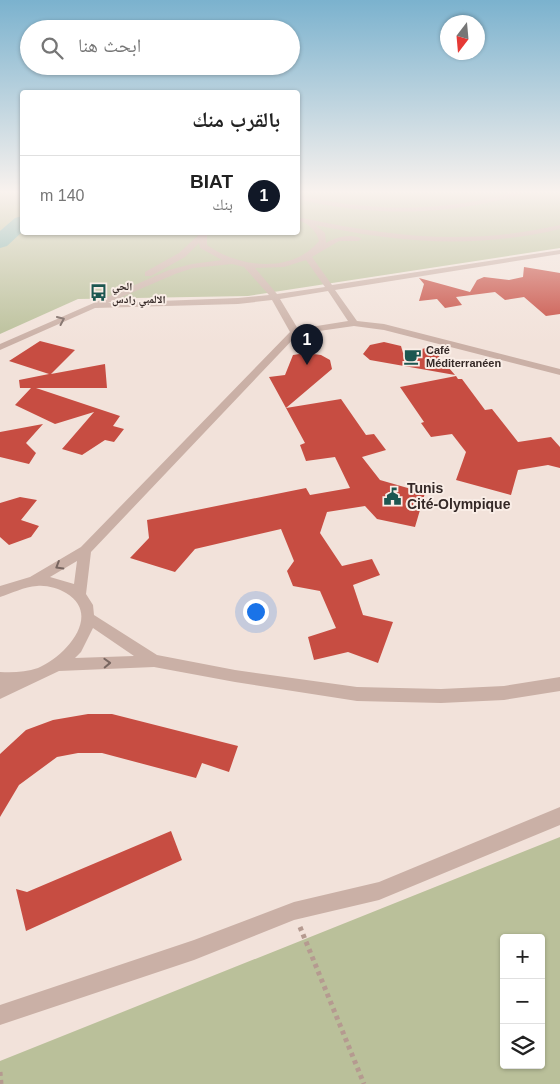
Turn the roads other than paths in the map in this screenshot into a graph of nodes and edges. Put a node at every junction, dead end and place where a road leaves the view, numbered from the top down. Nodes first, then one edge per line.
1 (197, 242) edge
2 (204, 242) edge
3 (323, 242) edge
4 (329, 242) edge
5 (393, 242) edge
6 (524, 242) edge
7 (319, 249) junction
8 (560, 252) edge
9 (308, 257) junction
10 (229, 262) junction
11 (247, 265) junction
12 (330, 289) junction
13 (274, 297) junction
14 (94, 306) junction
15 (354, 323) junction
16 (294, 332) junction
17 (0, 339) edge
18 (0, 347) edge
19 (560, 372) edge
20 (85, 550) junction
21 (32, 582) junction
22 (3, 588) edge
23 (80, 594) junction
24 (88, 618) junction
25 (154, 661) junction
26 (60, 664) junction
27 (36, 676) junction
28 (0, 678) edge
29 (560, 684) edge
30 (0, 692) edge
31 (560, 816) edge
32 (0, 1015) edge

1 - 17 street
2 - 10 street
3 - 7 street
4 - 7 street
5 - 6 street
7 - 9 street
8 - 12 street
9 - 11 street
9 - 12 street
10 - 11 street
10 - 14 street
11 - 13 street
12 - 13 street
12 - 15 street
13 - 14 street
13 - 16 street
18 -> 14 street
15 - 16 street
15 - 19 street
16 - 20 street
20 -> 21 street
20 - 23 street
21 - 22 street
21 - 23 street
23 - 24 street
24 - 25 street
24 - 26 street
26 -> 25 street
25 - 29 street
26 - 27 street
27 - 28 street
27 - 30 street
31 - 32 street

